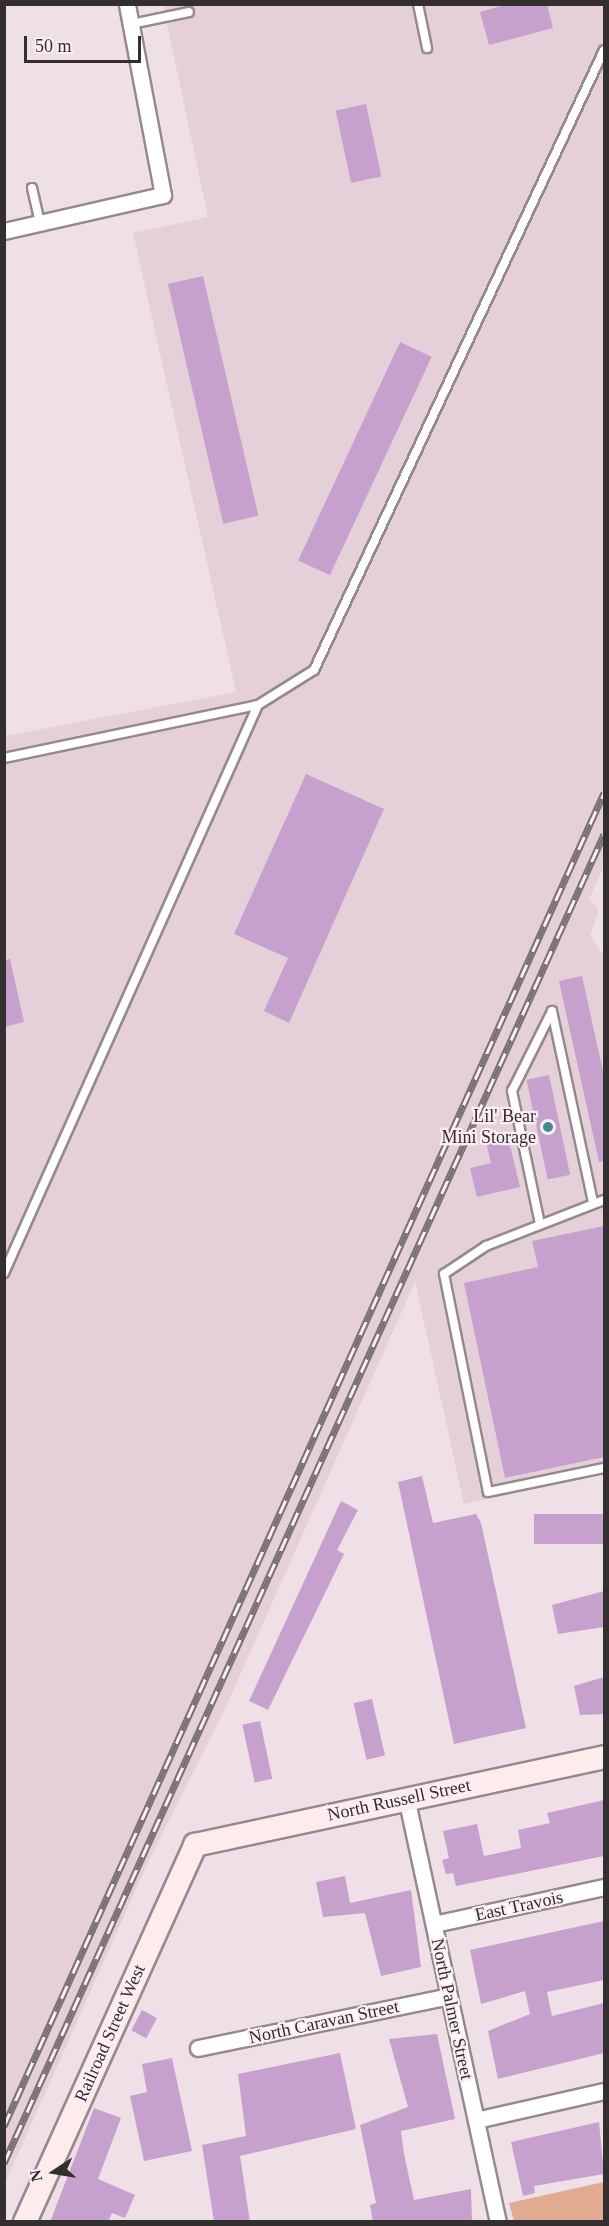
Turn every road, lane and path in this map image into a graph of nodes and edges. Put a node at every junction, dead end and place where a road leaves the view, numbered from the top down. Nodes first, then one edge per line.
1 (127, 4) edge
2 (418, 4) edge
3 (189, 12) dead end
4 (131, 24) junction
5 (427, 48) dead end
6 (604, 50) edge
7 (32, 188) dead end
8 (40, 224) junction
9 (4, 231) edge
10 (258, 705) junction
11 (4, 758) edge
12 (604, 1200) edge
13 (593, 1203) junction
14 (540, 1224) junction
15 (4, 1273) edge
16 (604, 1468) edge
17 (604, 1757) edge
18 (406, 1797) junction
19 (195, 1845) joint
20 (604, 1887) edge
21 (434, 1924) junction
22 (449, 1995) junction
23 (198, 2048) dead end
24 (604, 2091) edge
25 (476, 2120) junction
26 (25, 2222) edge
27 (498, 2222) edge

1 - 4 street
2 - 5 lane
3 - 4 lane
4 - 8 street
6 - 10 lane
7 - 8 lane
8 - 9 street
10 - 11 lane
10 - 15 lane
12 - 13 lane
13 - 14 lane
13 - 14 lane
14 - 16 lane
17 - 18 street, North Russell Street
18 - 19 street, North Russell Street
18 - 21 street, North Palmer Street
19 - 26 street, Railroad Street West
20 - 21 street, East Travois
21 - 22 street, North Palmer Street
22 - 23 street, North Caravan Street
22 - 25 street, North Palmer Street
24 - 25 street
25 - 27 street, North Palmer Street

